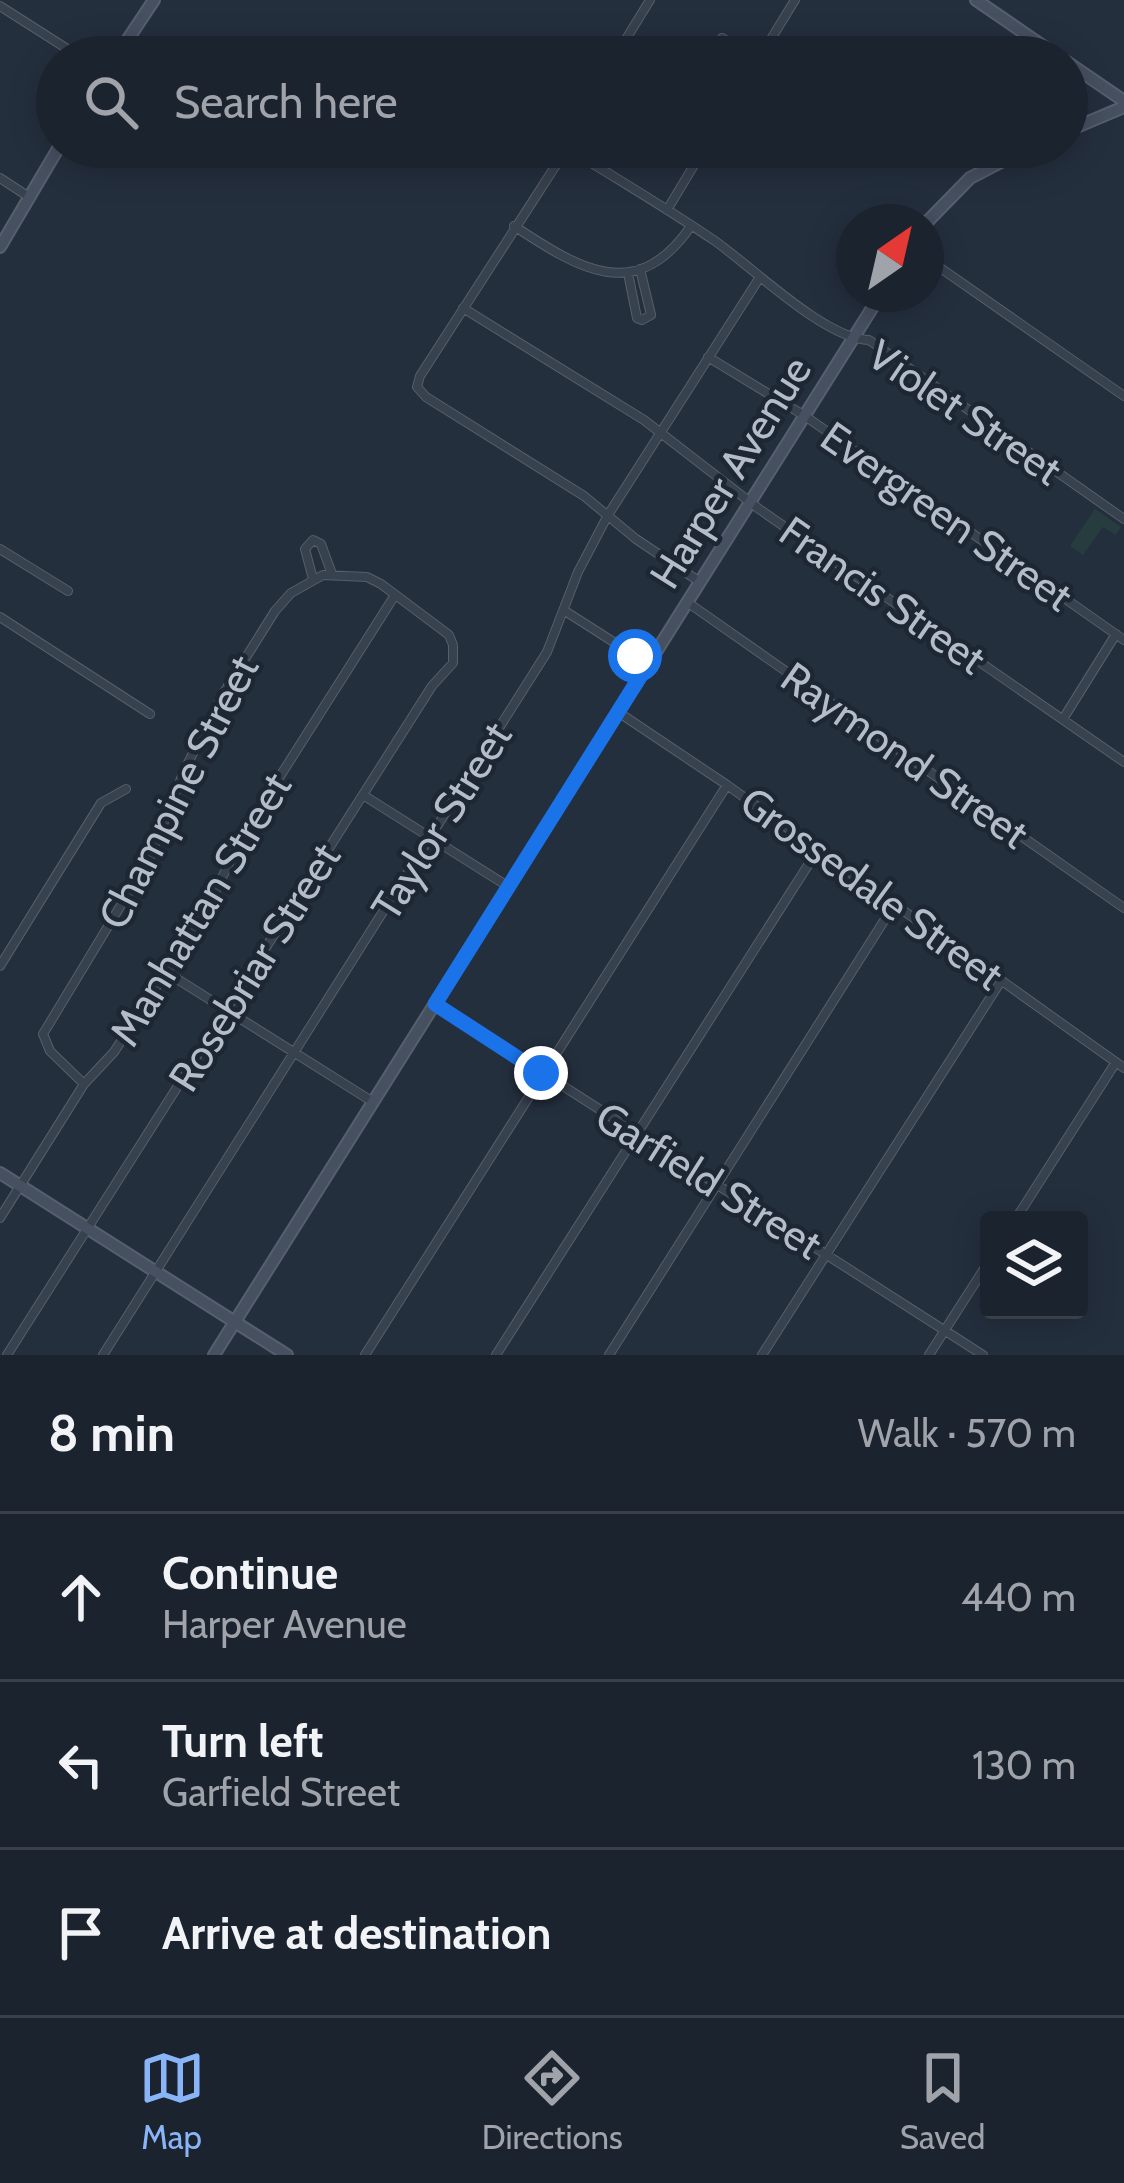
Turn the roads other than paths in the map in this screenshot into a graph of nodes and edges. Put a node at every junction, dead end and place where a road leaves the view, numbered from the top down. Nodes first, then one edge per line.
1 (154, 0) edge
2 (650, 0) edge
3 (795, 0) edge
4 (976, 0) edge
5 (0, 6) edge
6 (47, 36) edge
7 (130, 36) edge
8 (628, 36) edge
9 (770, 36) edge
10 (1028, 36) edge
11 (1088, 77) edge
12 (1124, 104) edge
13 (1088, 121) edge
14 (47, 168) edge
15 (552, 168) edge
16 (600, 168) edge
17 (692, 168) edge
18 (989, 168) edge
19 (0, 178) edge
20 (31, 198) junction
21 (944, 205) edge
22 (667, 210) junction
23 (514, 226) junction
24 (691, 226) junction
25 (0, 247) edge
26 (640, 269) junction
27 (944, 271) edge
28 (628, 273) junction
29 (760, 278) junction
30 (464, 308) junction
31 (870, 312) edge
32 (853, 339) junction
33 (708, 357) junction
34 (1124, 396) edge
35 (805, 416) junction
36 (661, 432) junction
37 (750, 501) junction
38 (608, 515) junction
39 (1124, 519) edge
40 (0, 549) edge
41 (332, 574) junction
42 (313, 579) junction
43 (700, 582) junction
44 (68, 591) dead end
45 (394, 595) junction
46 (687, 602) junction
47 (565, 611) junction
48 (0, 617) edge
49 (1120, 637) edge
50 (648, 664) junction
51 (618, 712) junction
52 (150, 714) dead end
53 (1063, 719) junction
54 (1124, 762) edge
55 (728, 785) junction
56 (126, 789) dead end
57 (363, 794) junction
58 (431, 838) junction
59 (818, 851) junction
60 (509, 887) junction
61 (894, 905) junction
62 (1124, 908) edge
63 (0, 967) edge
64 (166, 972) junction
65 (1001, 980) junction
66 (435, 1004) junction
67 (227, 1010) junction
68 (295, 1053) junction
69 (1120, 1065) edge
70 (541, 1073) junction
71 (85, 1084) junction
72 (373, 1102) junction
73 (635, 1134) junction
74 (0, 1173) edge
75 (716, 1185) junction
76 (21, 1186) junction
77 (1021, 1211) edge
78 (0, 1218) edge
79 (89, 1230) junction
80 (826, 1253) junction
81 (157, 1272) junction
82 (980, 1275) edge
83 (235, 1322) junction
84 (945, 1330) junction
85 (7, 1355) edge
86 (103, 1355) edge
87 (214, 1355) edge
88 (287, 1355) edge
89 (365, 1355) edge
90 (496, 1355) edge
91 (610, 1355) edge
92 (762, 1355) edge
93 (929, 1355) edge
94 (983, 1355) edge

1 - 7 main road
2 - 8 street
3 - 9 street
4 - 10 main road
5 - 6 street
11 - 12 main road
12 - 13 main road
14 - 20 main road
15 - 23 street
16 - 22 street, Violet Street
17 - 22 street
18 - 21 main road
19 - 20 street
20 - 25 main road
22 - 24 street, Violet Street
23 - 28 street
23 - 30 street
24 - 26 street
24 - 29 street, Violet Street
26 - 28 street
26 - 28 street
27 - 34 street
29 - 32 street, Violet Street
29 - 33 street, Taylor Street
30 - 36 street, Francis Street
30 - 38 street
31 - 32 main road, Harper Avenue
32 - 35 main road, Harper Avenue
32 - 39 street, Violet Street
33 - 35 street, Evergreen Street
33 - 36 street, Taylor Street
35 - 37 main road, Harper Avenue
35 - 49 street, Evergreen Street
36 - 37 street, Francis Street
36 - 38 street, Taylor Street
37 - 43 main road, Harper Avenue
37 - 53 street, Francis Street
38 - 43 street
38 - 47 street, Taylor Street
40 - 44 street
41 - 42 street, Champine Street
41 - 42 street
41 - 45 street
42 - 71 street, Champine Street
43 - 46 main road, Harper Avenue
45 - 57 street, Rosebriar Street
45 - 64 street, Manhattan Street
46 - 50 main road, Harper Avenue
46 - 62 street, Raymond Street
47 - 50 street
47 - 58 street, Taylor Street
48 - 52 street
49 - 53 street
50 - 51 main road, Harper Avenue
51 - 55 street, Grossedale Street
51 - 60 main road, Harper Avenue
53 - 54 street, Francis Street
55 - 59 street, Grossedale Street
55 - 70 street
56 - 63 street
57 - 58 street
57 - 67 street, Rosebriar Street
58 - 60 street
58 - 68 street, Taylor Street
59 - 61 street, Grossedale Street
59 - 73 street
60 - 66 main road, Harper Avenue
61 - 65 street, Grossedale Street
61 - 75 street
64 - 67 street
64 - 71 street, Manhattan Street
65 - 69 street, Grossedale Street
65 - 80 street
66 - 70 street, Garfield Street
66 - 72 main road, Harper Avenue
67 - 68 street
67 - 79 street, Rosebriar Street
68 - 72 street
68 - 81 street, Taylor Street
69 - 77 street
70 - 73 street, Garfield Street
70 - 89 street
71 - 76 street, Manhattan Street
72 - 83 main road, Harper Avenue
73 - 75 street, Garfield Street
73 - 90 street
74 - 76 main road
75 - 80 street, Garfield Street
75 - 91 street
76 - 78 street, Manhattan Street
76 - 79 main road
79 - 81 main road
79 - 85 street, Rosebriar Street
80 - 84 street, Garfield Street
80 - 92 street
81 - 83 main road
81 - 86 street, Taylor Street
82 - 84 street
83 - 87 main road, Harper Avenue
83 - 88 main road
84 - 93 street
84 - 94 street, Garfield Street

